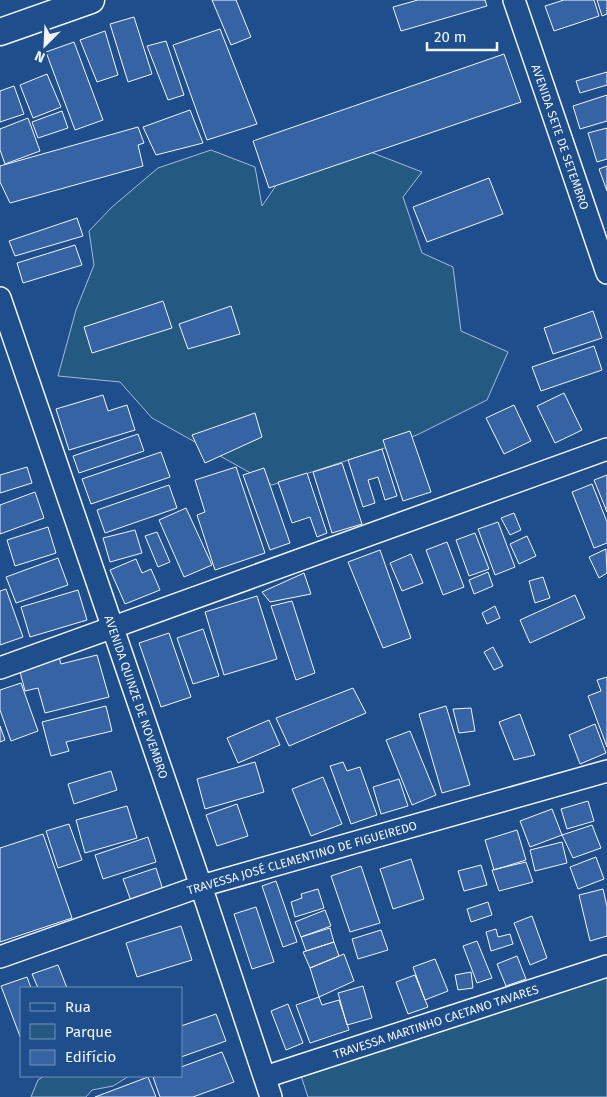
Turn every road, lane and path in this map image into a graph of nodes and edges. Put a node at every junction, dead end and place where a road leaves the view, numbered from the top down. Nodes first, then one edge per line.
1 (91, 0) edge
2 (514, 0) edge
3 (0, 32) edge
4 (607, 273) edge
5 (0, 298) edge
6 (607, 448) edge
7 (112, 628) junction
8 (0, 668) edge
9 (607, 771) edge
10 (202, 886) junction
11 (0, 957) edge
12 (607, 966) edge
13 (268, 1087) edge

1 - 3 street
2 - 4 street, AVENIDA SETE DE SETEMBRO
5 - 7 street, AVENIDA QUINZE DE NOVEMBRO
6 - 7 street
7 - 8 street
7 - 10 street, AVENIDA QUINZE DE NOVEMBRO
9 - 10 street, TRAVESSA JOSÉ CLEMENTINO DE FIGUEIREDO
10 - 11 street, TRAVESSA JOSÉ CLEMENTINO DE FIGUEIREDO
10 - 13 street, AVENIDA QUINZE DE NOVEMBRO
12 - 13 street, TRAVESSA MARTINHO CAETANO TAVARES

